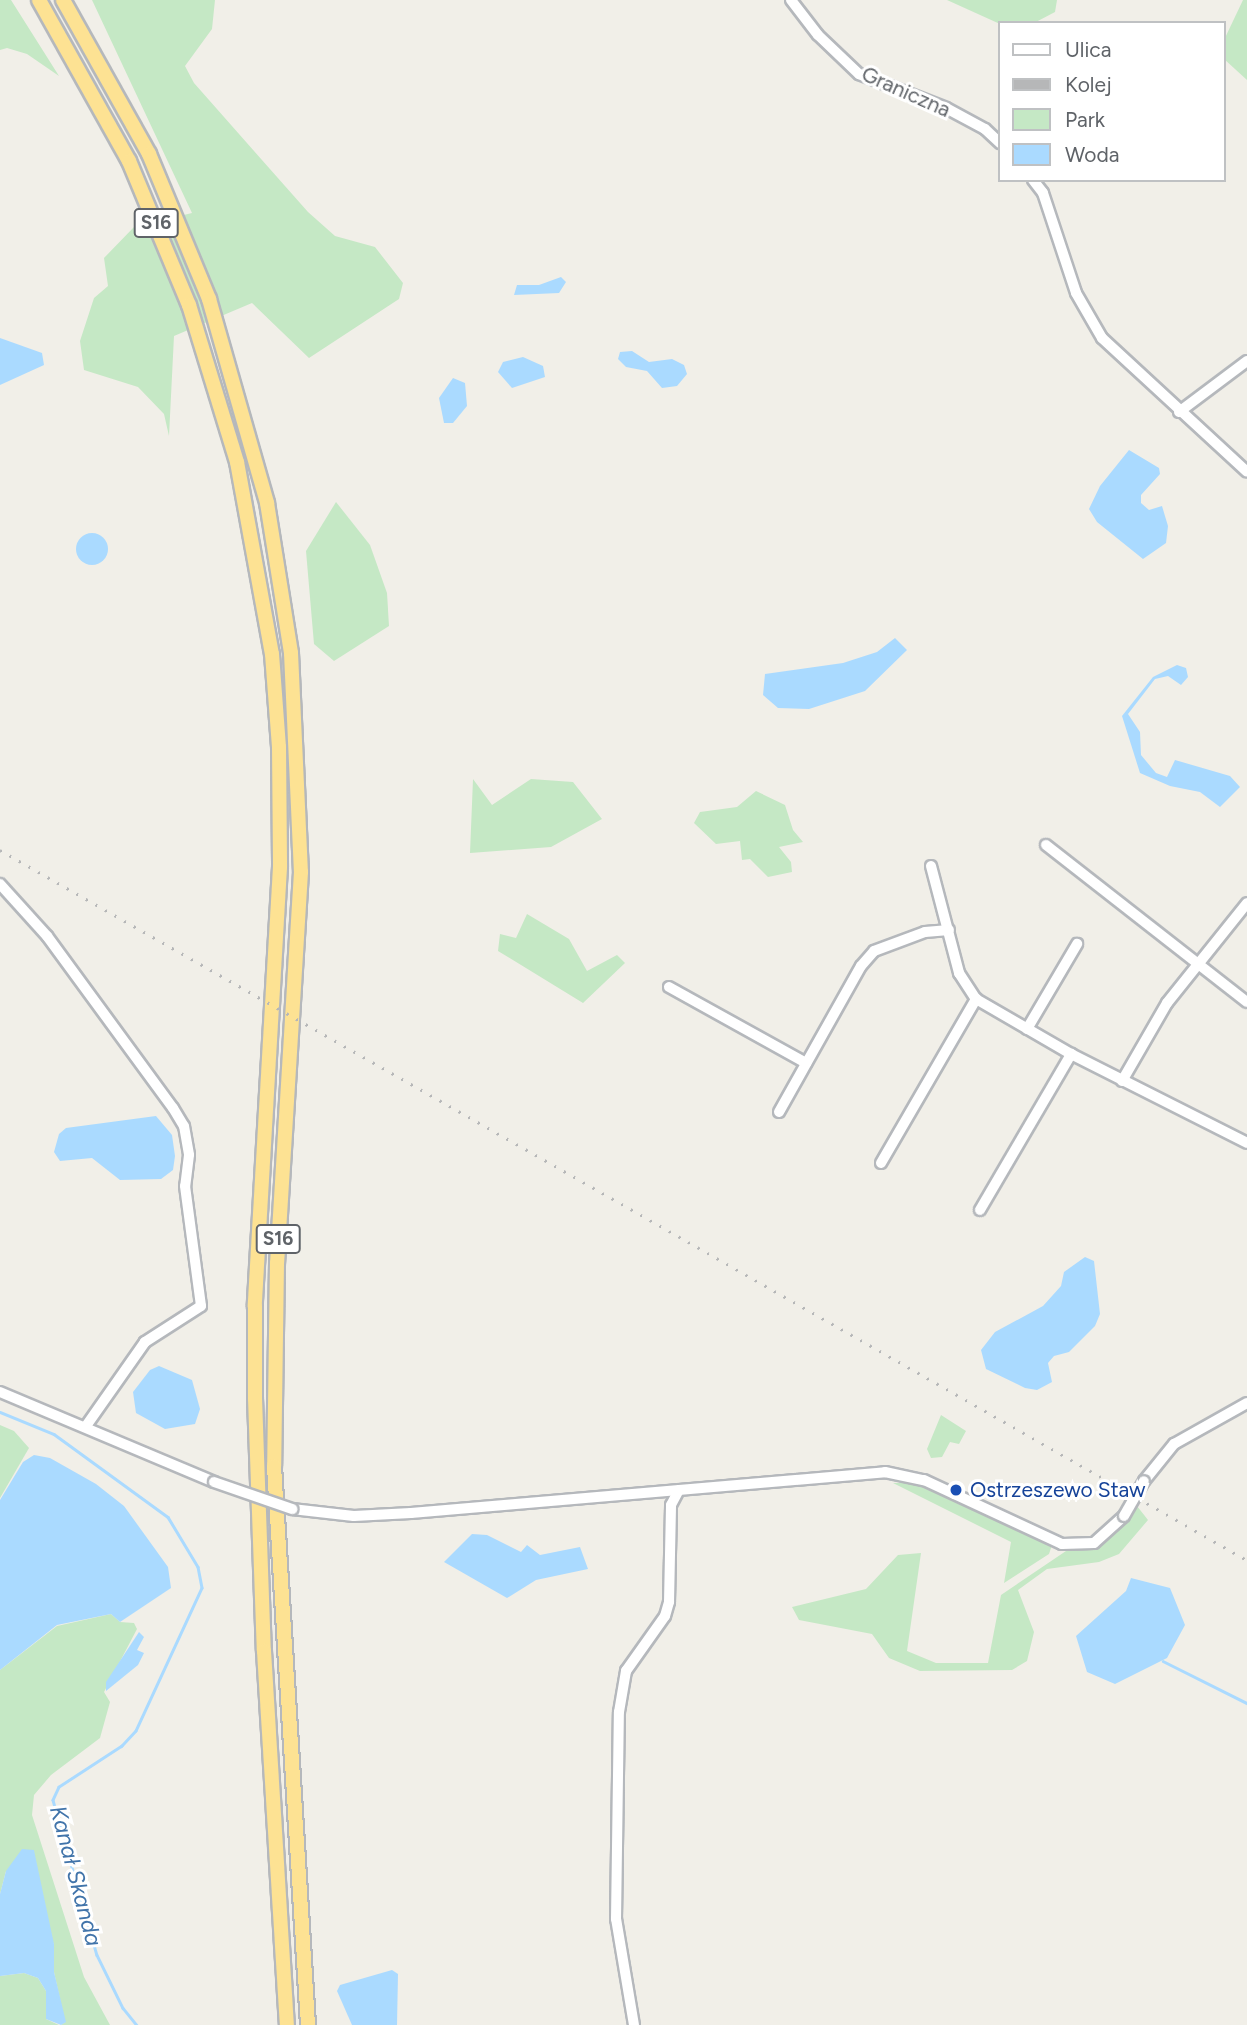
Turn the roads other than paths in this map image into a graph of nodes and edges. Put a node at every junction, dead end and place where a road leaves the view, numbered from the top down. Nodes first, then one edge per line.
1 (39, 0) edge
2 (63, 0) edge
3 (791, 0) edge
4 (998, 142) edge
5 (1035, 182) edge
6 (1247, 361) edge
7 (1179, 412) junction
8 (1247, 472) edge
9 (1046, 845) dead end
10 (931, 866) dead end
11 (0, 884) edge
12 (1247, 903) edge
13 (948, 930) junction
14 (1077, 944) dead end
15 (1199, 965) junction
16 (669, 987) dead end
17 (976, 999) junction
18 (1247, 1002) edge
19 (1027, 1029) junction
20 (1071, 1054) junction
21 (806, 1063) junction
22 (1122, 1081) junction
23 (779, 1112) dead end
24 (1247, 1143) edge
25 (881, 1163) dead end
26 (980, 1210) dead end
27 (0, 1392) edge
28 (1247, 1403) edge
29 (86, 1426) junction
30 (679, 1490) junction
31 (287, 2025) edge
32 (308, 2025) edge
33 (634, 2025) edge

1 - 31 highway, S16
2 - 32 highway, S16
3 - 4 street, Graniczna
5 - 7 street
6 - 7 street
7 - 8 street
9 - 15 street
10 - 13 street
11 - 29 street
12 - 15 street
13 - 17 street
13 - 21 street
14 - 19 street
15 - 18 street
15 - 22 street
16 - 21 street
17 - 19 street
17 - 25 street
19 - 20 street
20 - 22 street
20 - 26 street
21 - 23 street
22 - 24 street
27 - 29 street
28 - 30 street, bridge
29 - 30 street, bridge
30 - 33 street

